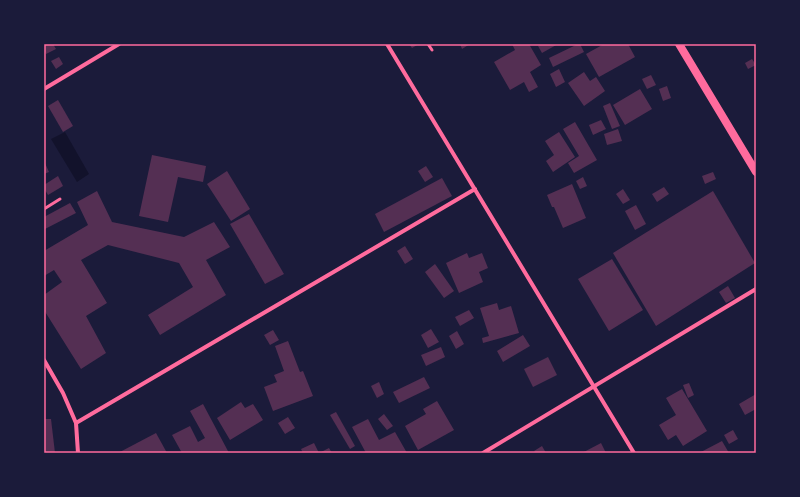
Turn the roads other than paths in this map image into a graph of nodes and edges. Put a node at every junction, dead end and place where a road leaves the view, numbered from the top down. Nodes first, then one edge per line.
1 (118, 44) edge
2 (387, 44) edge
3 (428, 44) edge
4 (679, 44) edge
5 (432, 50) dead end
6 (44, 89) edge
7 (756, 172) edge
8 (474, 189) junction
9 (60, 199) dead end
10 (44, 209) edge
11 (756, 289) edge
12 (44, 360) edge
13 (594, 387) junction
14 (76, 423) junction
15 (78, 453) edge
16 (483, 453) edge
17 (634, 453) edge

1 - 6 street
2 - 8 street
3 - 5 lane
4 - 7 main road
8 - 13 street
8 - 14 street
9 - 10 lane
11 - 13 street
12 - 14 street
13 - 16 street
13 - 17 street
14 - 15 street

